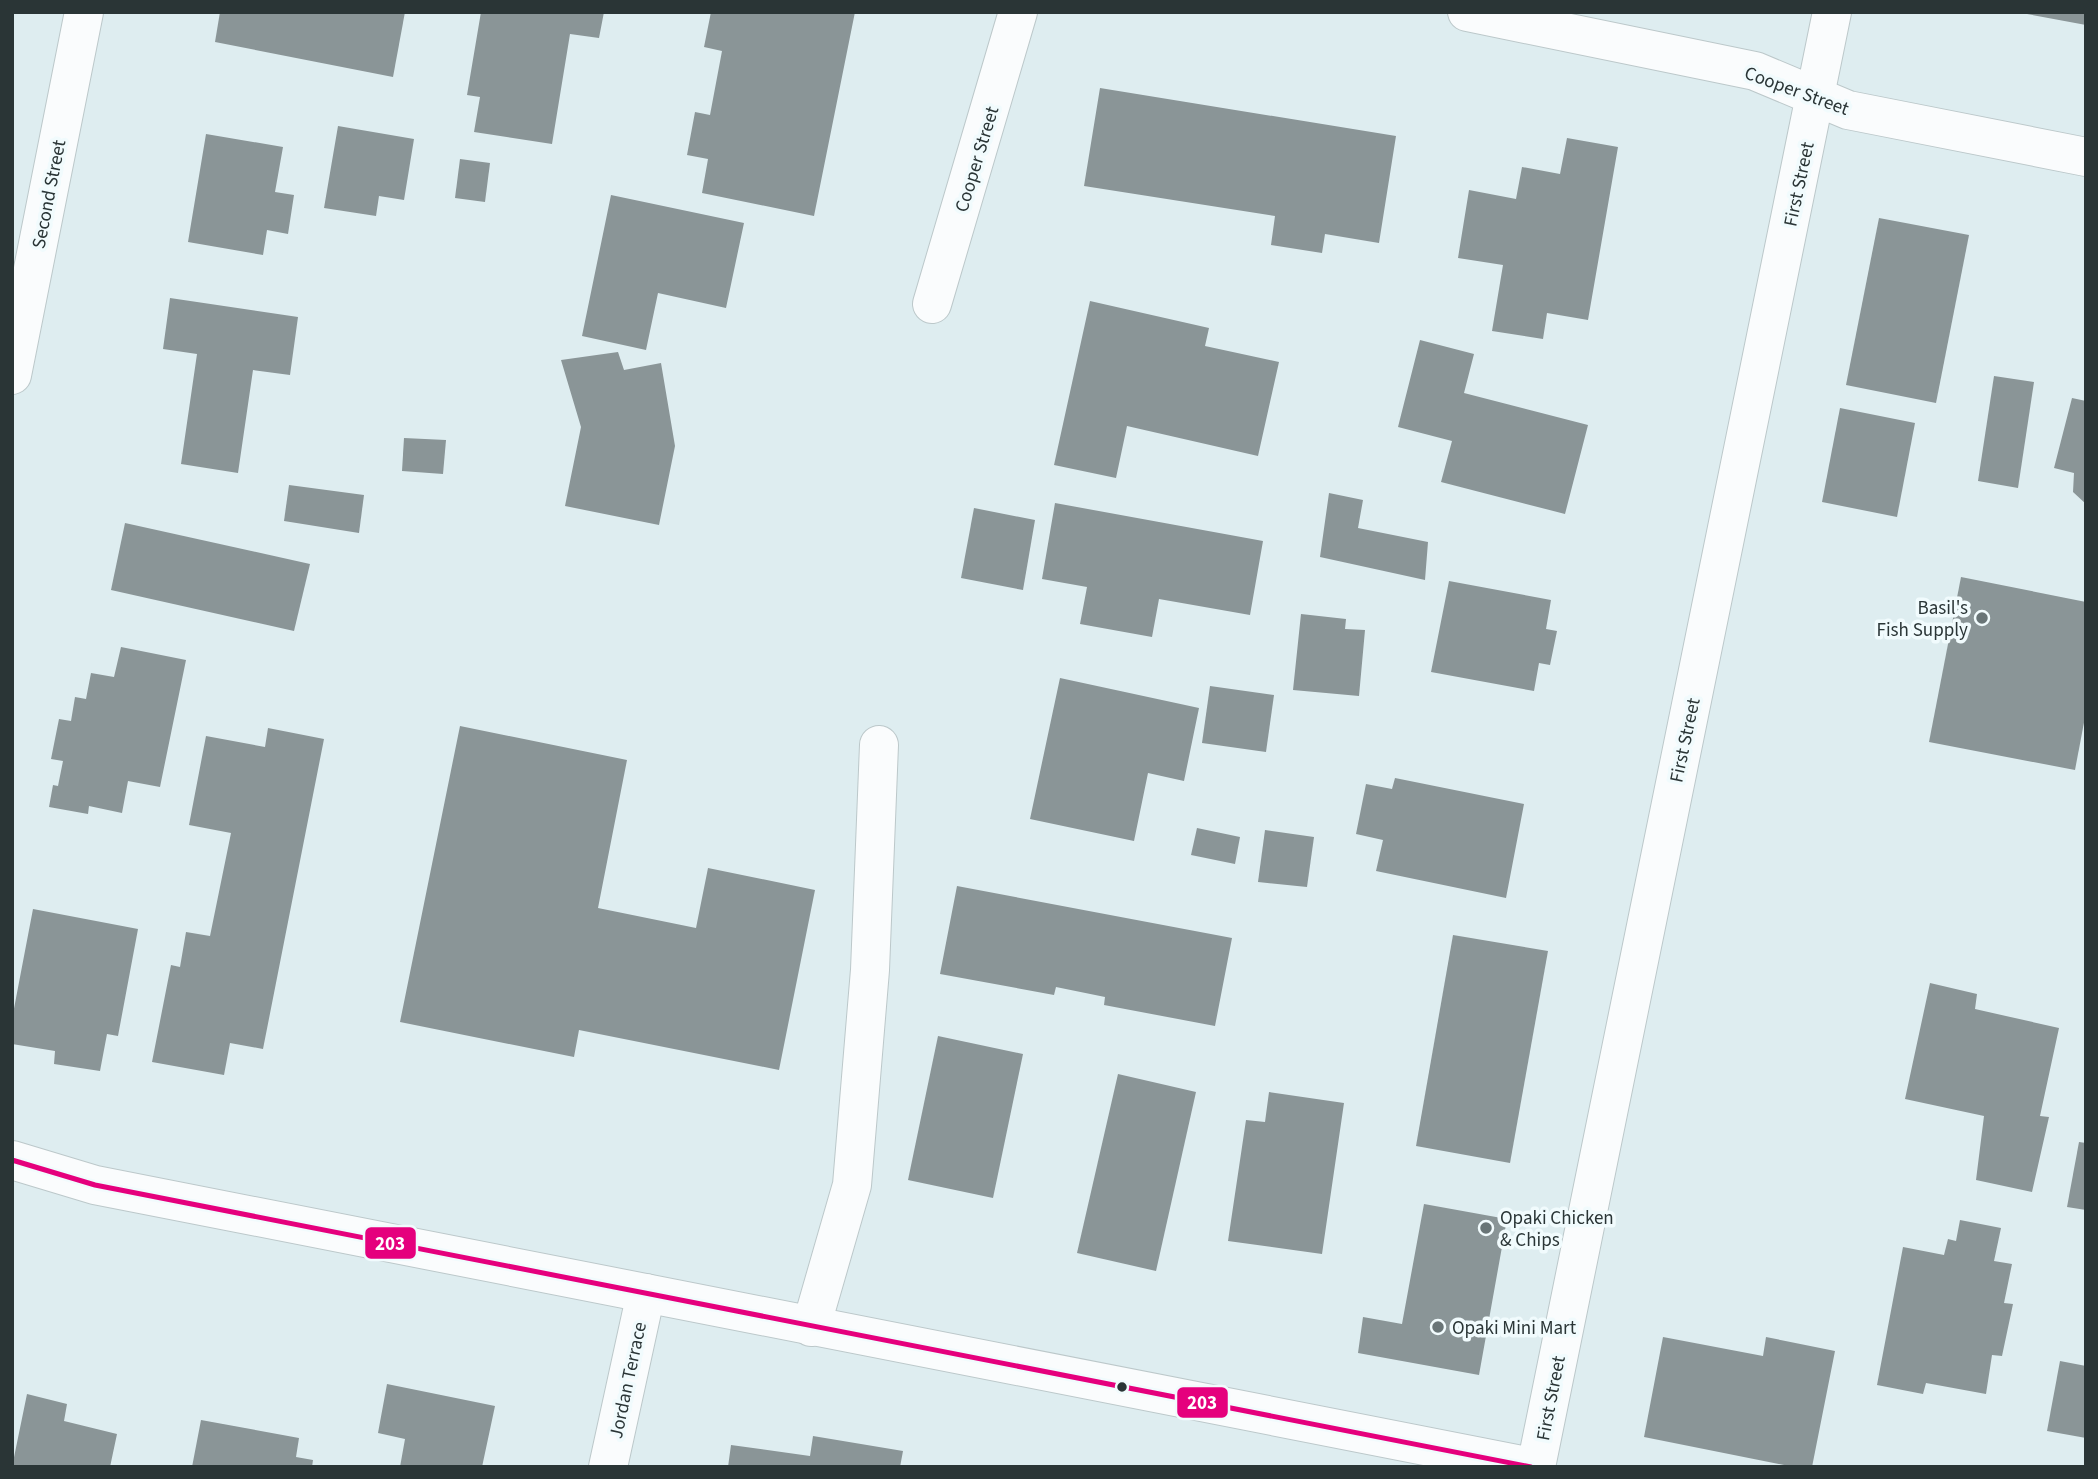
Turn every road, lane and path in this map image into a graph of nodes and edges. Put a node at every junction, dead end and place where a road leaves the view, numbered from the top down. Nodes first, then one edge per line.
1 (84, 12) edge
2 (1018, 12) edge
3 (1467, 12) edge
4 (1832, 12) edge
5 (1816, 97) junction
6 (2086, 157) edge
7 (932, 304) dead end
8 (12, 375) edge
9 (879, 746) dead end
10 (12, 1160) edge
11 (646, 1293) junction
12 (811, 1326) junction
13 (608, 1467) edge
14 (1534, 1467) edge

1 - 8 main road, Second Street
2 - 7 main road, Cooper Street
3 - 5 main road, Cooper Street
4 - 5 main road, First Street
5 - 6 main road, Cooper Street
5 - 14 main road, First Street
9 - 12 main road
10 - 11 main road
11 - 12 main road
11 - 13 main road, Jordan Terrace
12 - 14 main road

